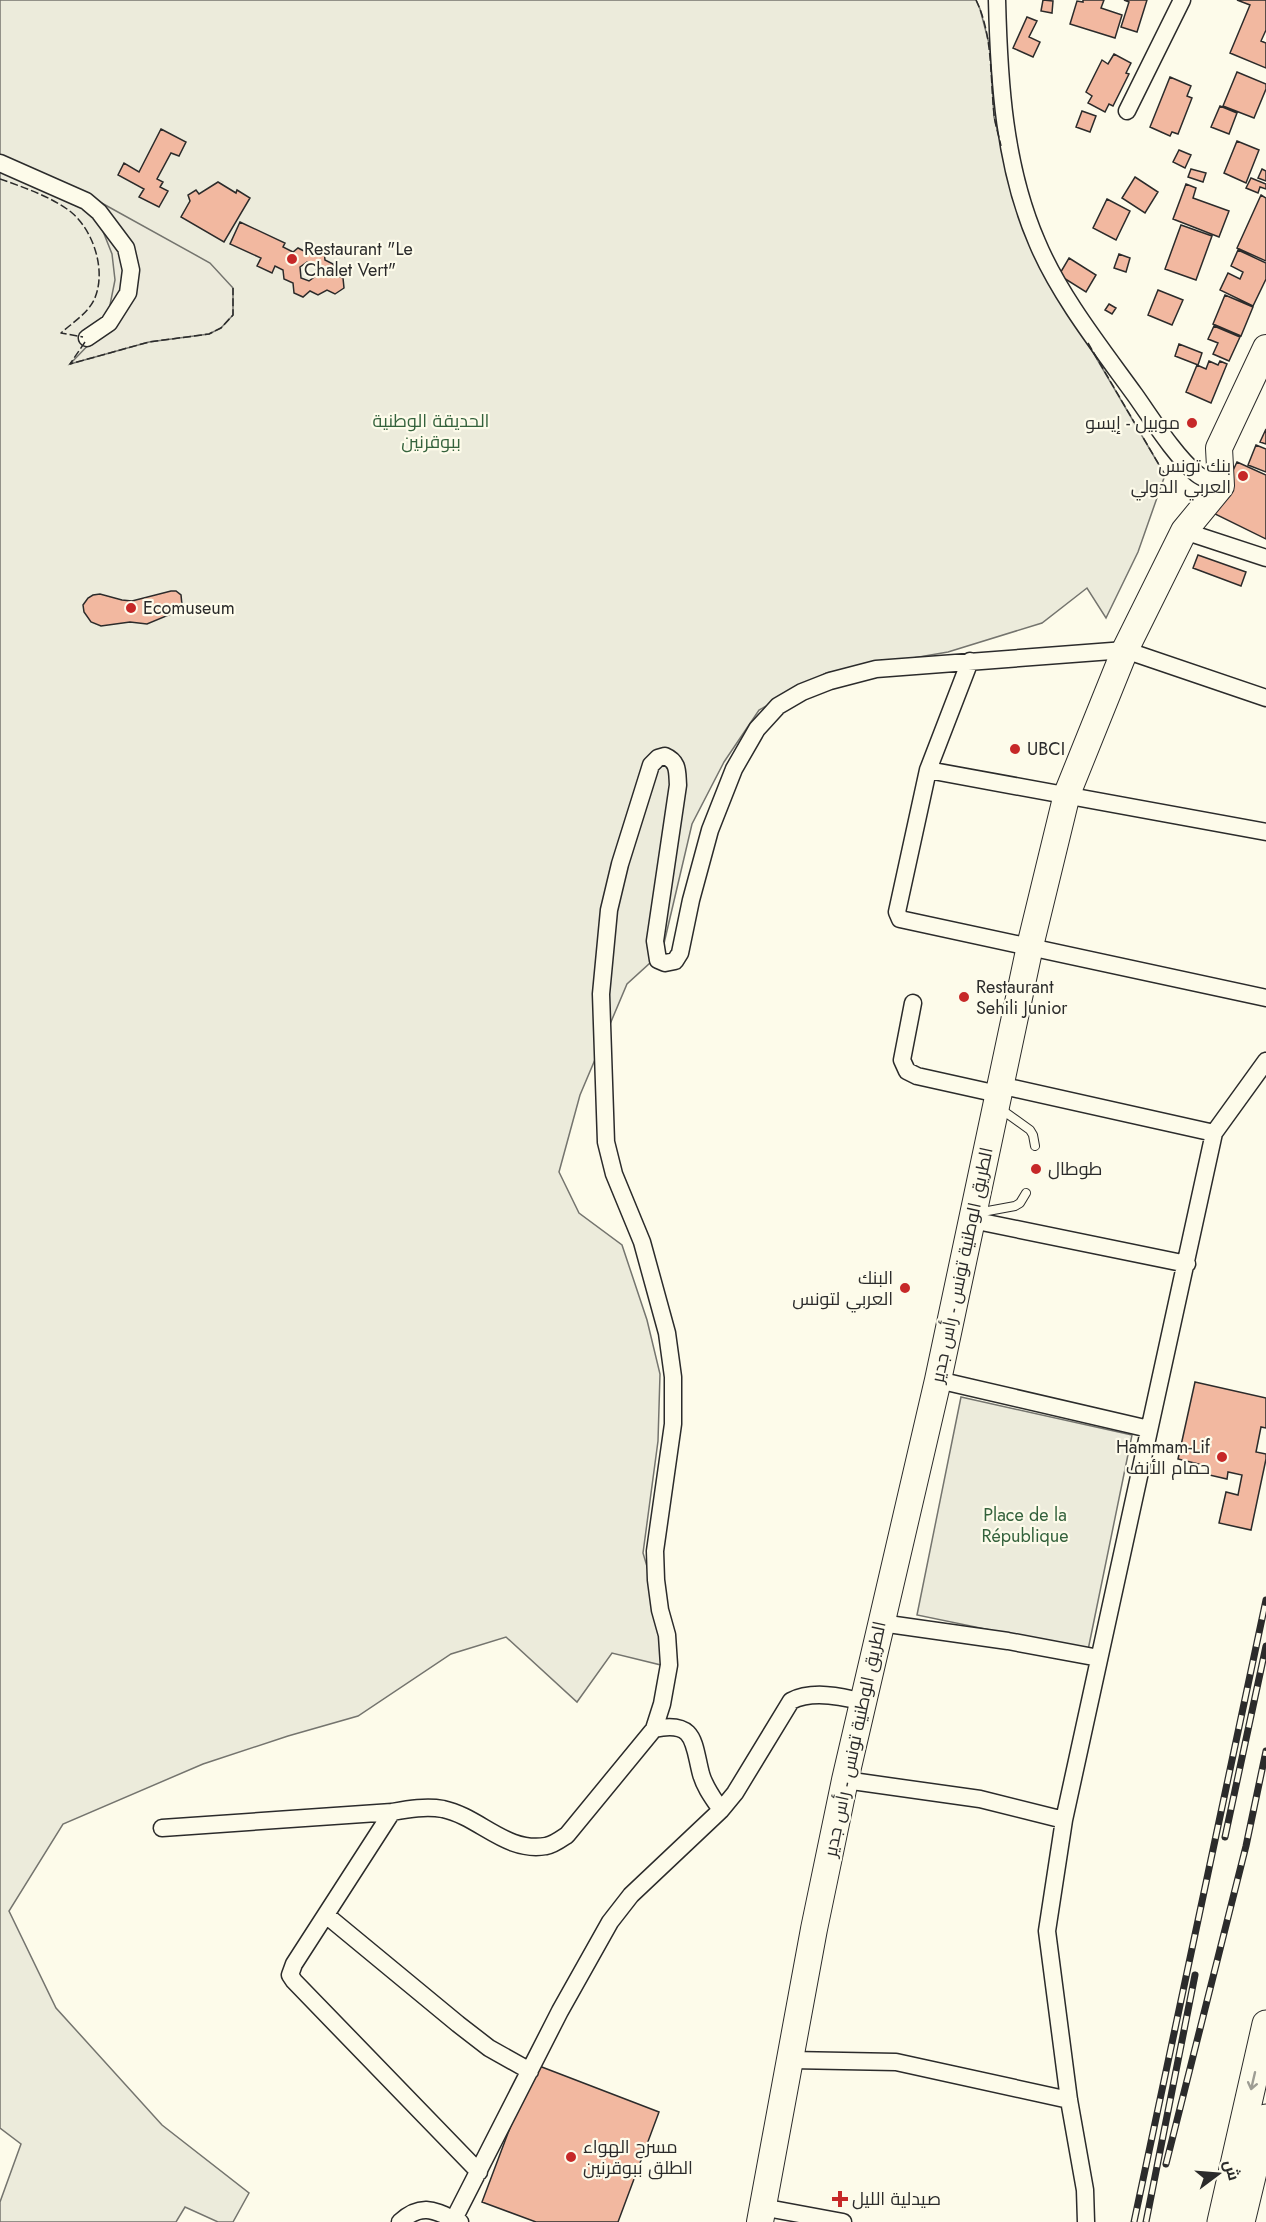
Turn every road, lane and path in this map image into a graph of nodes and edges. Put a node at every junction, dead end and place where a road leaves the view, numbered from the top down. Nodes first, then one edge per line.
1 (997, 0) edge
2 (1182, 0) edge
3 (1127, 111) dead end
4 (0, 163) edge
5 (87, 338) dead end
6 (1266, 348) edge
7 (1259, 382) edge
8 (1221, 486) junction
9 (1184, 531) junction
10 (1266, 558) edge
11 (1125, 650) junction
12 (970, 661) junction
13 (1266, 698) edge
14 (928, 770) junction
15 (1067, 794) junction
16 (1266, 832) edge
17 (1030, 946) junction
18 (1266, 998) edge
19 (913, 1002) dead end
20 (1266, 1061) edge
21 (997, 1095) junction
22 (1214, 1133) junction
23 (1035, 1146) dead end
24 (1026, 1193) dead end
25 (973, 1217) junction
26 (1187, 1264) junction
27 (938, 1380) junction
28 (1149, 1429) junction
29 (881, 1623) junction
30 (1100, 1658) junction
31 (863, 1702) junction
32 (654, 1729) junction
33 (844, 1780) junction
34 (721, 1810) junction
35 (392, 1812) junction
36 (1064, 1820) junction
37 (162, 1828) dead end
38 (326, 1916) junction
39 (1266, 2024) edge
40 (791, 2060) junction
41 (530, 2071) junction
42 (1069, 2100) junction
43 (1266, 2118) edge
44 (479, 2172) junction
45 (761, 2214) edge
46 (457, 2221) edge
47 (400, 2222) edge
48 (843, 2222) edge
49 (1086, 2222) edge
50 (1221, 2222) edge
51 (1241, 2222) edge

1 - 8 street
2 - 3 street
4 - 5 street
6 - 7 main road
7 - 8 main road
8 - 9 main road, الطريق الوطنية تونس - رأس جدير
9 - 10 street
9 - 11 main road, الطريق الوطنية تونس - رأس جدير
11 - 12 street
11 - 13 street
11 - 15 main road, الطريق الوطنية تونس - رأس جدير
12 - 14 street
12 - 32 street
14 - 15 street
14 - 17 street
15 - 16 street
15 - 17 main road, الطريق الوطنية تونس - رأس جدير
17 - 18 street
17 - 21 main road, الطريق الوطنية تونس - رأس جدير
19 - 21 street
20 - 22 street
21 - 22 street
21 - 23 lane
21 - 25 main road, الطريق الوطنية تونس - رأس جدير
22 - 26 street
24 - 25 lane
25 - 26 street
25 - 27 main road, الطريق الوطنية تونس - رأس جدير
26 - 28 street
27 - 28 street
27 - 29 main road, الطريق الوطنية تونس - رأس جدير
28 - 30 street
29 - 30 street
29 - 31 main road, الطريق الوطنية تونس - رأس جدير
30 - 36 street
31 - 33 main road, الطريق الوطنية تونس - رأس جدير
31 - 34 street
32 - 34 street
32 - 35 street
33 - 36 street
33 - 40 main road, الطريق الوطنية تونس - رأس جدير
34 - 41 street
35 - 37 street
35 - 38 street
36 - 42 street
38 - 41 street
38 - 44 street
39 -> 50 highway
40 - 42 street
40 - 45 main road, الطريق الوطنية تونس - رأس جدير
41 - 44 street
42 - 49 street
43 - 51 highway
44 - 46 street
45 - 48 street
46 - 47 street

